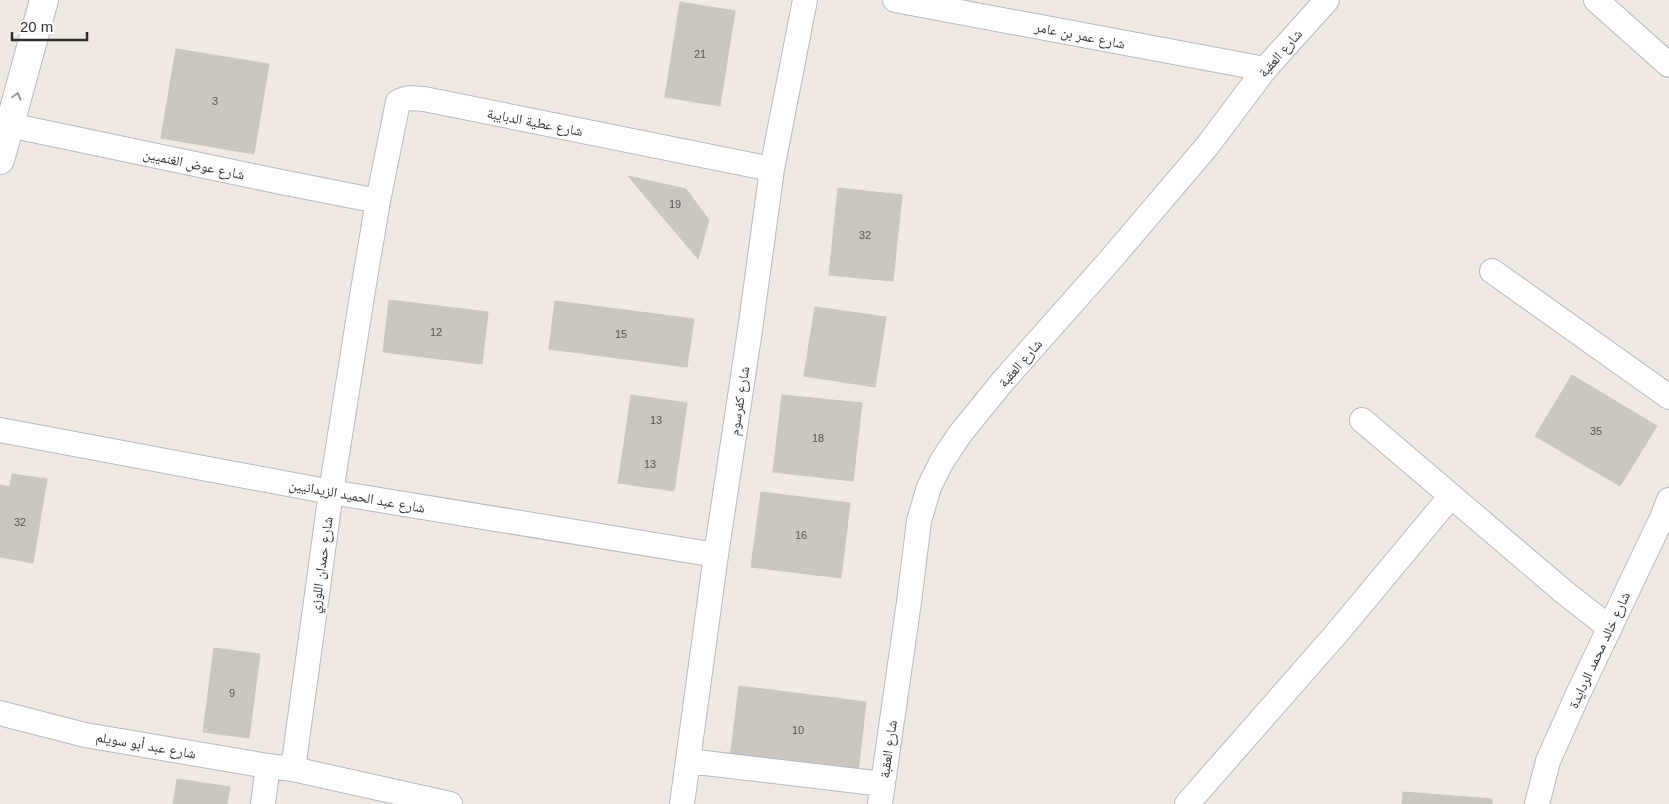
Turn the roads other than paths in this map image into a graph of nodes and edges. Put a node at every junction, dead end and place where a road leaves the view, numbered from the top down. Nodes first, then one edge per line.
1 (44, 0) edge
2 (805, 0) edge
3 (895, 0) edge
4 (1327, 0) edge
5 (1596, 0) edge
6 (1669, 65) edge
7 (1265, 69) junction
8 (9, 125) junction
9 (0, 160) edge
10 (772, 170) junction
11 (378, 201) junction
12 (1492, 271) dead end
13 (1669, 397) edge
14 (1362, 420) dead end
15 (0, 430) edge
16 (331, 492) junction
17 (1450, 496) junction
18 (1669, 500) edge
19 (716, 555) junction
20 (1610, 628) junction
21 (0, 712) edge
22 (688, 761) junction
23 (268, 766) junction
24 (293, 769) junction
25 (882, 794) edge
26 (263, 804) edge
27 (450, 804) edge
28 (682, 804) edge
29 (1188, 804) edge
30 (1536, 804) edge

8 -> 1 main road
2 - 10 street, شارع كفرسوم
3 - 7 street, شارع عمر بن عامر
4 - 7 street, شارع العقبة
5 - 6 street
7 - 25 street, شارع العقبة
8 - 9 main road
8 - 11 street, شارع عوض الغنميين
10 - 11 street, شارع عطية الدبايبة
10 - 19 street, شارع كفرسوم
11 - 16 street, شارع حمدان اللوزي
12 - 13 street
14 - 17 street
15 - 16 street, شارع عبد الحميد الزيدانيين
16 - 19 street, شارع عبد الحميد الزيدانيين
16 - 24 street, شارع حمدان اللوزي
17 - 20 street
17 - 29 street
18 - 20 street, شارع خالد محمد الردايدة
19 - 22 street, شارع كفرسوم
20 - 30 street, شارع خالد محمد الردايدة
21 - 23 street, شارع عبد أبو سويلم
22 - 25 street
22 - 28 street, شارع كفرسوم
23 - 24 street, شارع عبد أبو سويلم
23 - 26 street
24 - 27 street

